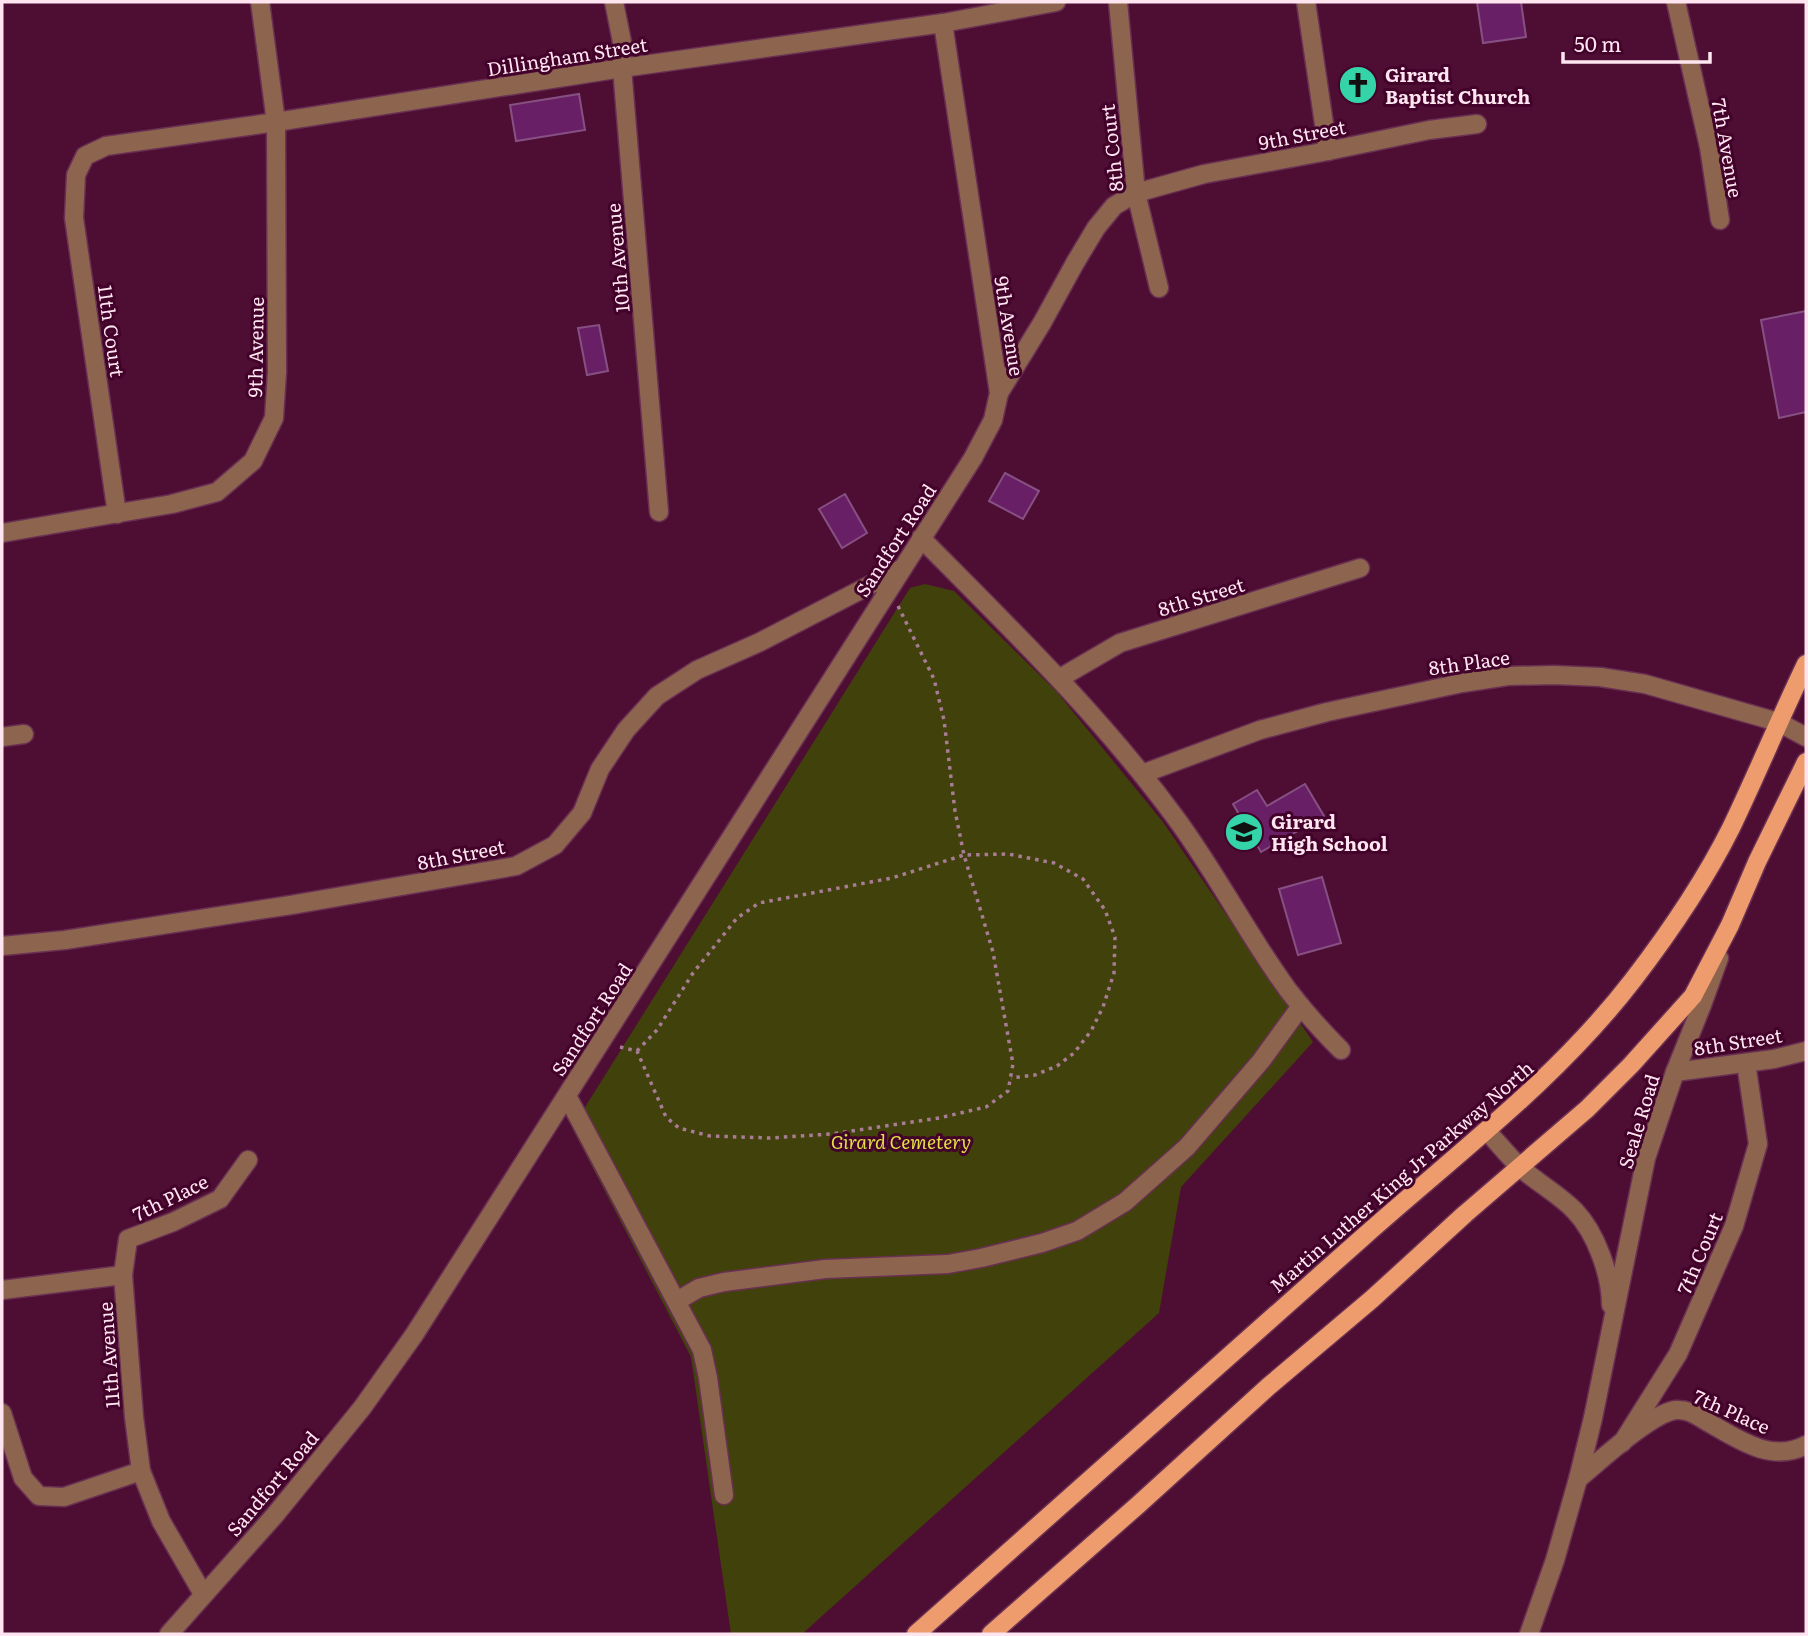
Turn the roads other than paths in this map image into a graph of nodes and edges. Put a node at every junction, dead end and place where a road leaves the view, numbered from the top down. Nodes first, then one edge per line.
1 (260, 2) edge
2 (614, 2) edge
3 (1056, 2) edge
4 (1118, 2) edge
5 (1306, 2) edge
6 (1676, 2) edge
7 (961, 10) edge
8 (943, 23) junction
9 (622, 68) junction
10 (276, 122) junction
11 (1476, 124) dead end
12 (1328, 151) junction
13 (85, 156) joint
14 (1136, 193) junction
15 (1720, 220) dead end
16 (1159, 288) dead end
17 (999, 393) junction
18 (659, 512) dead end
19 (117, 514) junction
20 (2, 533) edge
21 (921, 538) junction
22 (1360, 568) dead end
23 (901, 569) junction
24 (1806, 664) edge
25 (1060, 678) junction
26 (1778, 722) junction
27 (24, 734) dead end
28 (2, 737) edge
29 (1806, 737) edge
30 (1806, 762) edge
31 (1142, 774) junction
32 (1730, 925) junction
33 (2, 946) edge
34 (1301, 1006) junction
35 (1341, 1050) dead end
36 (1806, 1051) edge
37 (1746, 1063) junction
38 (1675, 1072) junction
39 (567, 1096) junction
40 (1487, 1131) junction
41 (248, 1160) dead end
42 (1520, 1167) junction
43 (123, 1275) junction
44 (2, 1290) edge
45 (677, 1301) junction
46 (1611, 1336) junction
47 (2, 1413) edge
48 (1622, 1443) junction
49 (1806, 1445) edge
50 (141, 1471) junction
51 (1578, 1479) junction
52 (724, 1495) dead end
53 (203, 1594) junction
54 (169, 1634) edge
55 (916, 1634) edge
56 (991, 1634) edge
57 (1529, 1634) edge

1 - 10 street
2 - 9 street, 10th Avenue
3 - 7 street, Dillingham Street
4 - 14 street, 8th Court
5 - 12 street
6 - 15 street, 7th Avenue
7 - 8 street, Dillingham Street
8 - 9 street, Dillingham Street
8 - 17 street, 9th Avenue
9 - 10 street, Dillingham Street
9 - 18 street, 10th Avenue
10 - 13 street, Dillingham Street
10 - 19 street, 9th Avenue
11 - 12 street, 9th Street
12 - 14 street, 9th Street
13 - 19 street, 11th Court
14 - 16 street, 8th Court
14 - 17 street, 9th Avenue
17 - 21 street, Sandfort Road
19 - 20 street
21 - 23 street, Sandfort Road
21 - 25 street
22 - 25 street, 8th Street
23 - 33 street, 8th Street
23 - 39 street, Sandfort Road
24 - 26 main road, Martin Luther King Jr Parkway North
25 - 31 street
26 - 29 street, 8th Place
26 - 31 street, 8th Place
26 - 40 main road, Martin Luther King Jr Parkway North
27 - 28 street
30 - 32 main road
31 - 34 street
32 - 38 street, Seale Road
32 - 42 main road
34 - 35 street
34 - 45 street
36 - 37 street, 8th Street
37 - 38 street, 8th Street
37 - 48 street, 7th Court
38 - 46 street, Seale Road
39 - 45 street
39 - 53 street, Sandfort Road
40 - 42 street, Seale Road
40 - 55 main road, Martin Luther King Jr Parkway North
41 - 43 street, 7th Place
42 - 46 street, Seale Road
42 - 56 main road
43 - 44 street, 11th Avenue
43 - 50 street, 11th Avenue
45 - 52 street
46 - 51 street, Seale Road
47 - 50 street
48 - 49 street, 7th Place
48 - 51 street, 7th Place
50 - 53 street, 11th Avenue
51 - 57 street, Seale Road
53 - 54 street, Sandfort Road

